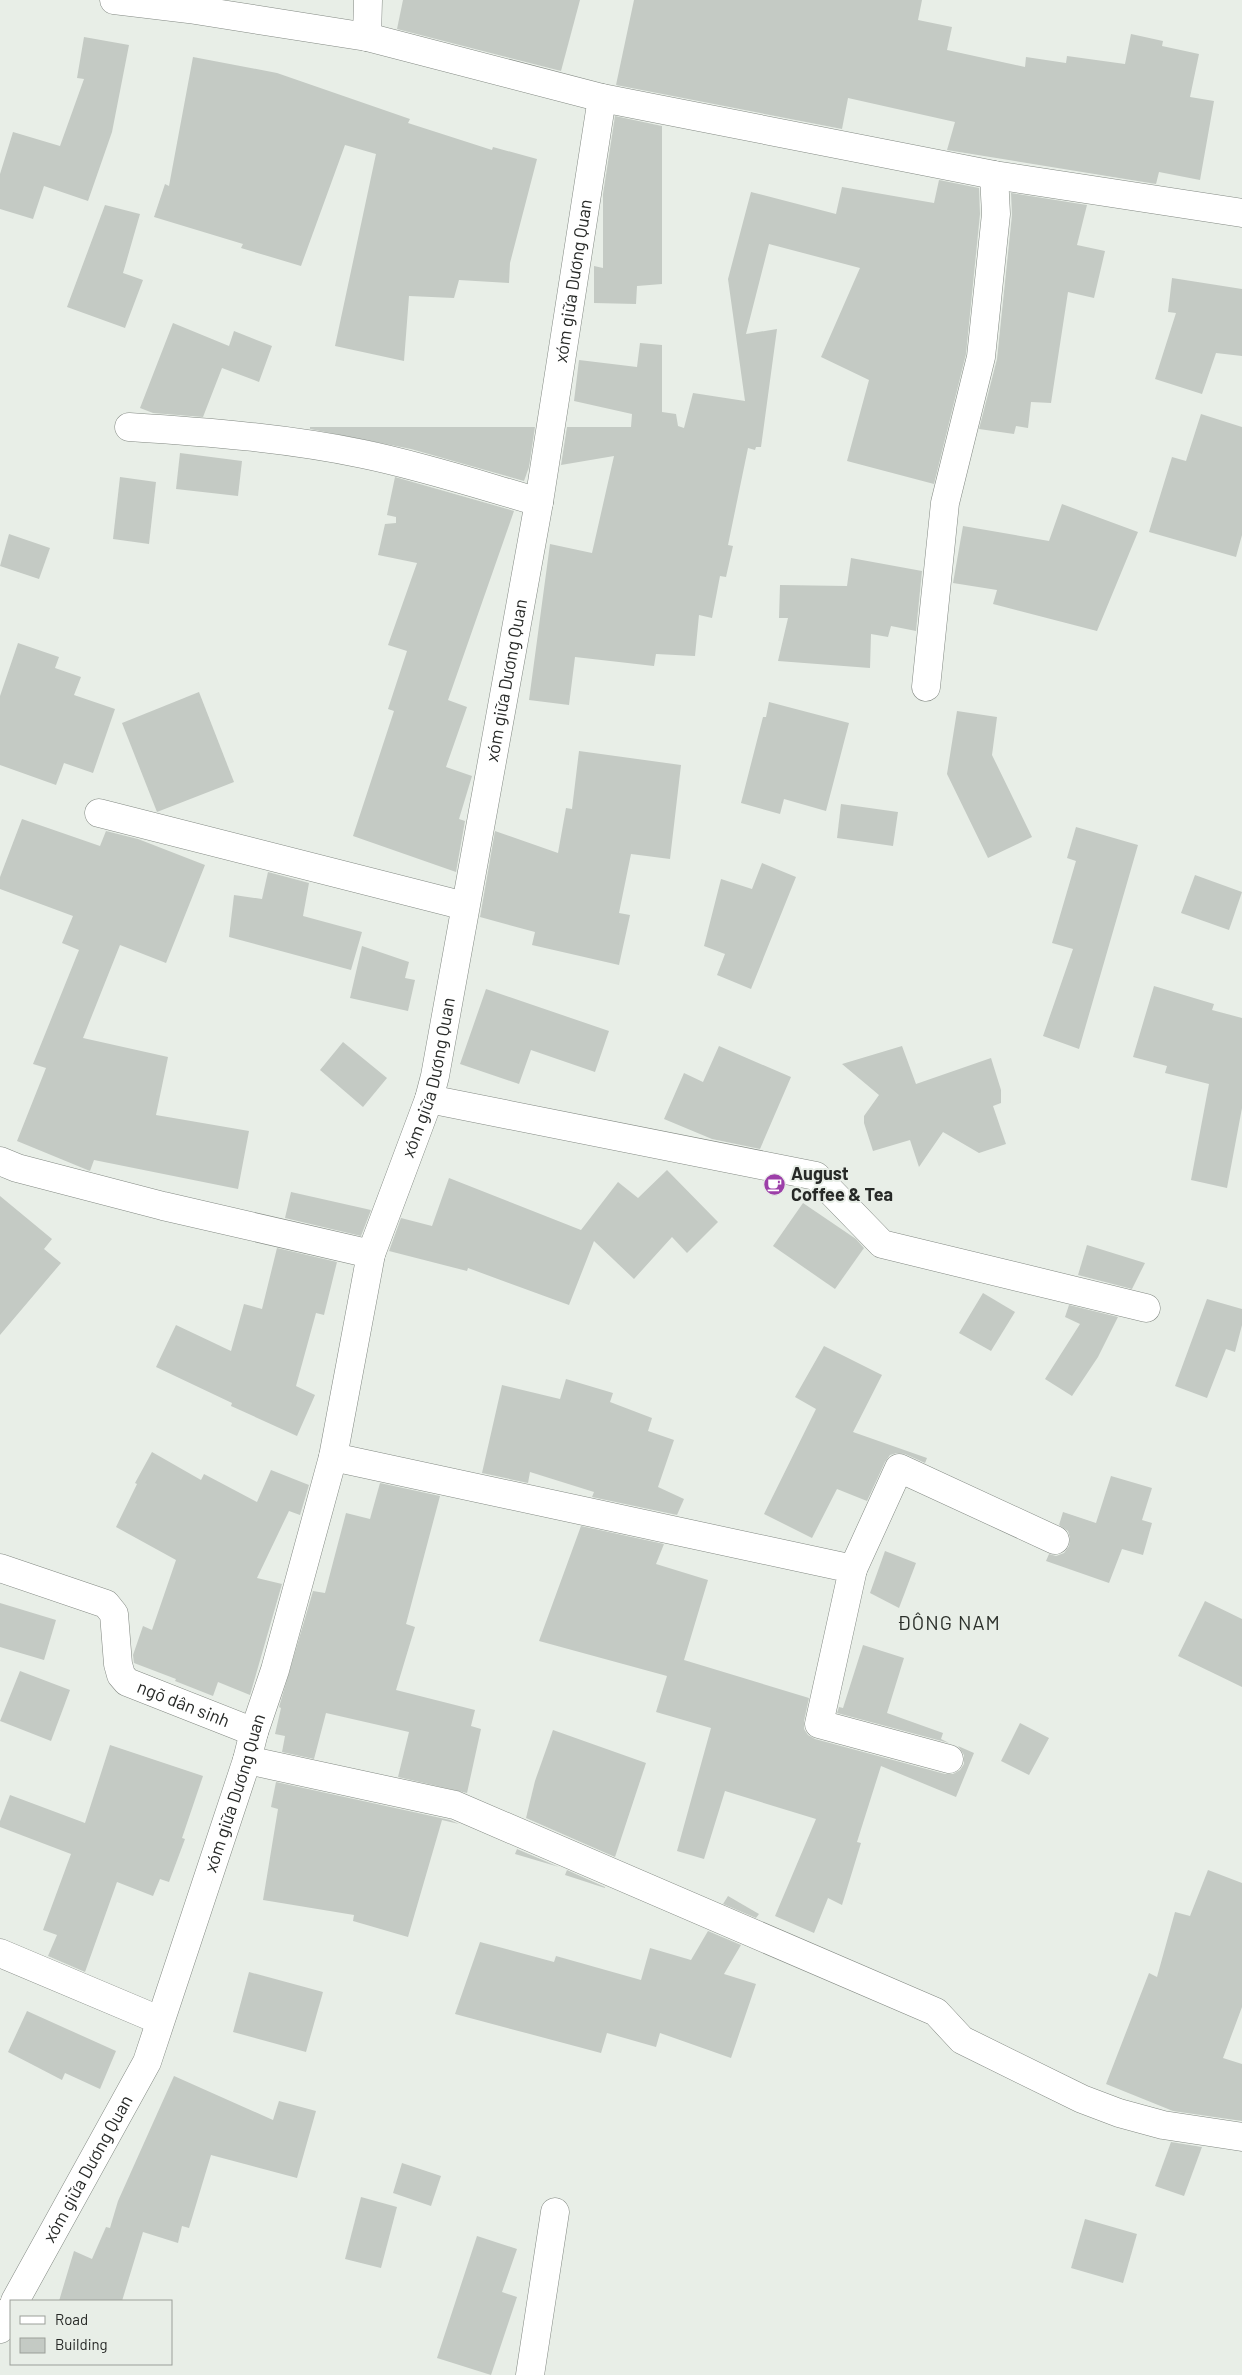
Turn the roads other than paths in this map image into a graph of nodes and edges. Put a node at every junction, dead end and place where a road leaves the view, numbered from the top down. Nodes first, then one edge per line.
1 (114, 0) edge
2 (368, 0) edge
3 (366, 37) junction
4 (602, 98) junction
5 (994, 175) junction
6 (1242, 213) edge
7 (129, 427) dead end
8 (539, 502) junction
9 (926, 687) dead end
10 (99, 813) dead end
11 (465, 906) junction
12 (429, 1099) junction
13 (0, 1161) edge
14 (371, 1254) junction
15 (1146, 1308) dead end
16 (333, 1457) junction
17 (1055, 1540) dead end
18 (0, 1568) edge
19 (853, 1569) junction
20 (254, 1732) junction
21 (949, 1759) dead end
22 (247, 1760) junction
23 (0, 1953) edge
24 (159, 2020) junction
25 (1242, 2137) edge
26 (555, 2212) dead end
27 (17, 2300) edge
28 (10, 2311) edge
29 (0, 2330) edge
30 (530, 2375) edge

1 - 3 street
2 - 3 street
3 - 4 street
4 - 5 street
4 - 8 street, xóm giữa Dương Quan
5 - 6 street
5 - 9 street
7 - 8 street
8 - 11 street, xóm giữa Dương Quan
10 - 11 street
11 - 12 street, xóm giữa Dương Quan
12 - 14 street, xóm giữa Dương Quan
12 - 15 street
13 - 14 street
14 - 16 street, xóm giữa Dương Quan
16 - 19 street
16 - 20 street, xóm giữa Dương Quan
17 - 19 street
18 - 20 street, ngõ dân sinh
19 - 21 street
20 - 22 street, xóm giữa Dương Quan
22 - 24 street, xóm giữa Dương Quan
22 - 25 street
23 - 24 street
24 - 27 street, xóm giữa Dương Quan
26 - 30 street
28 - 29 street

